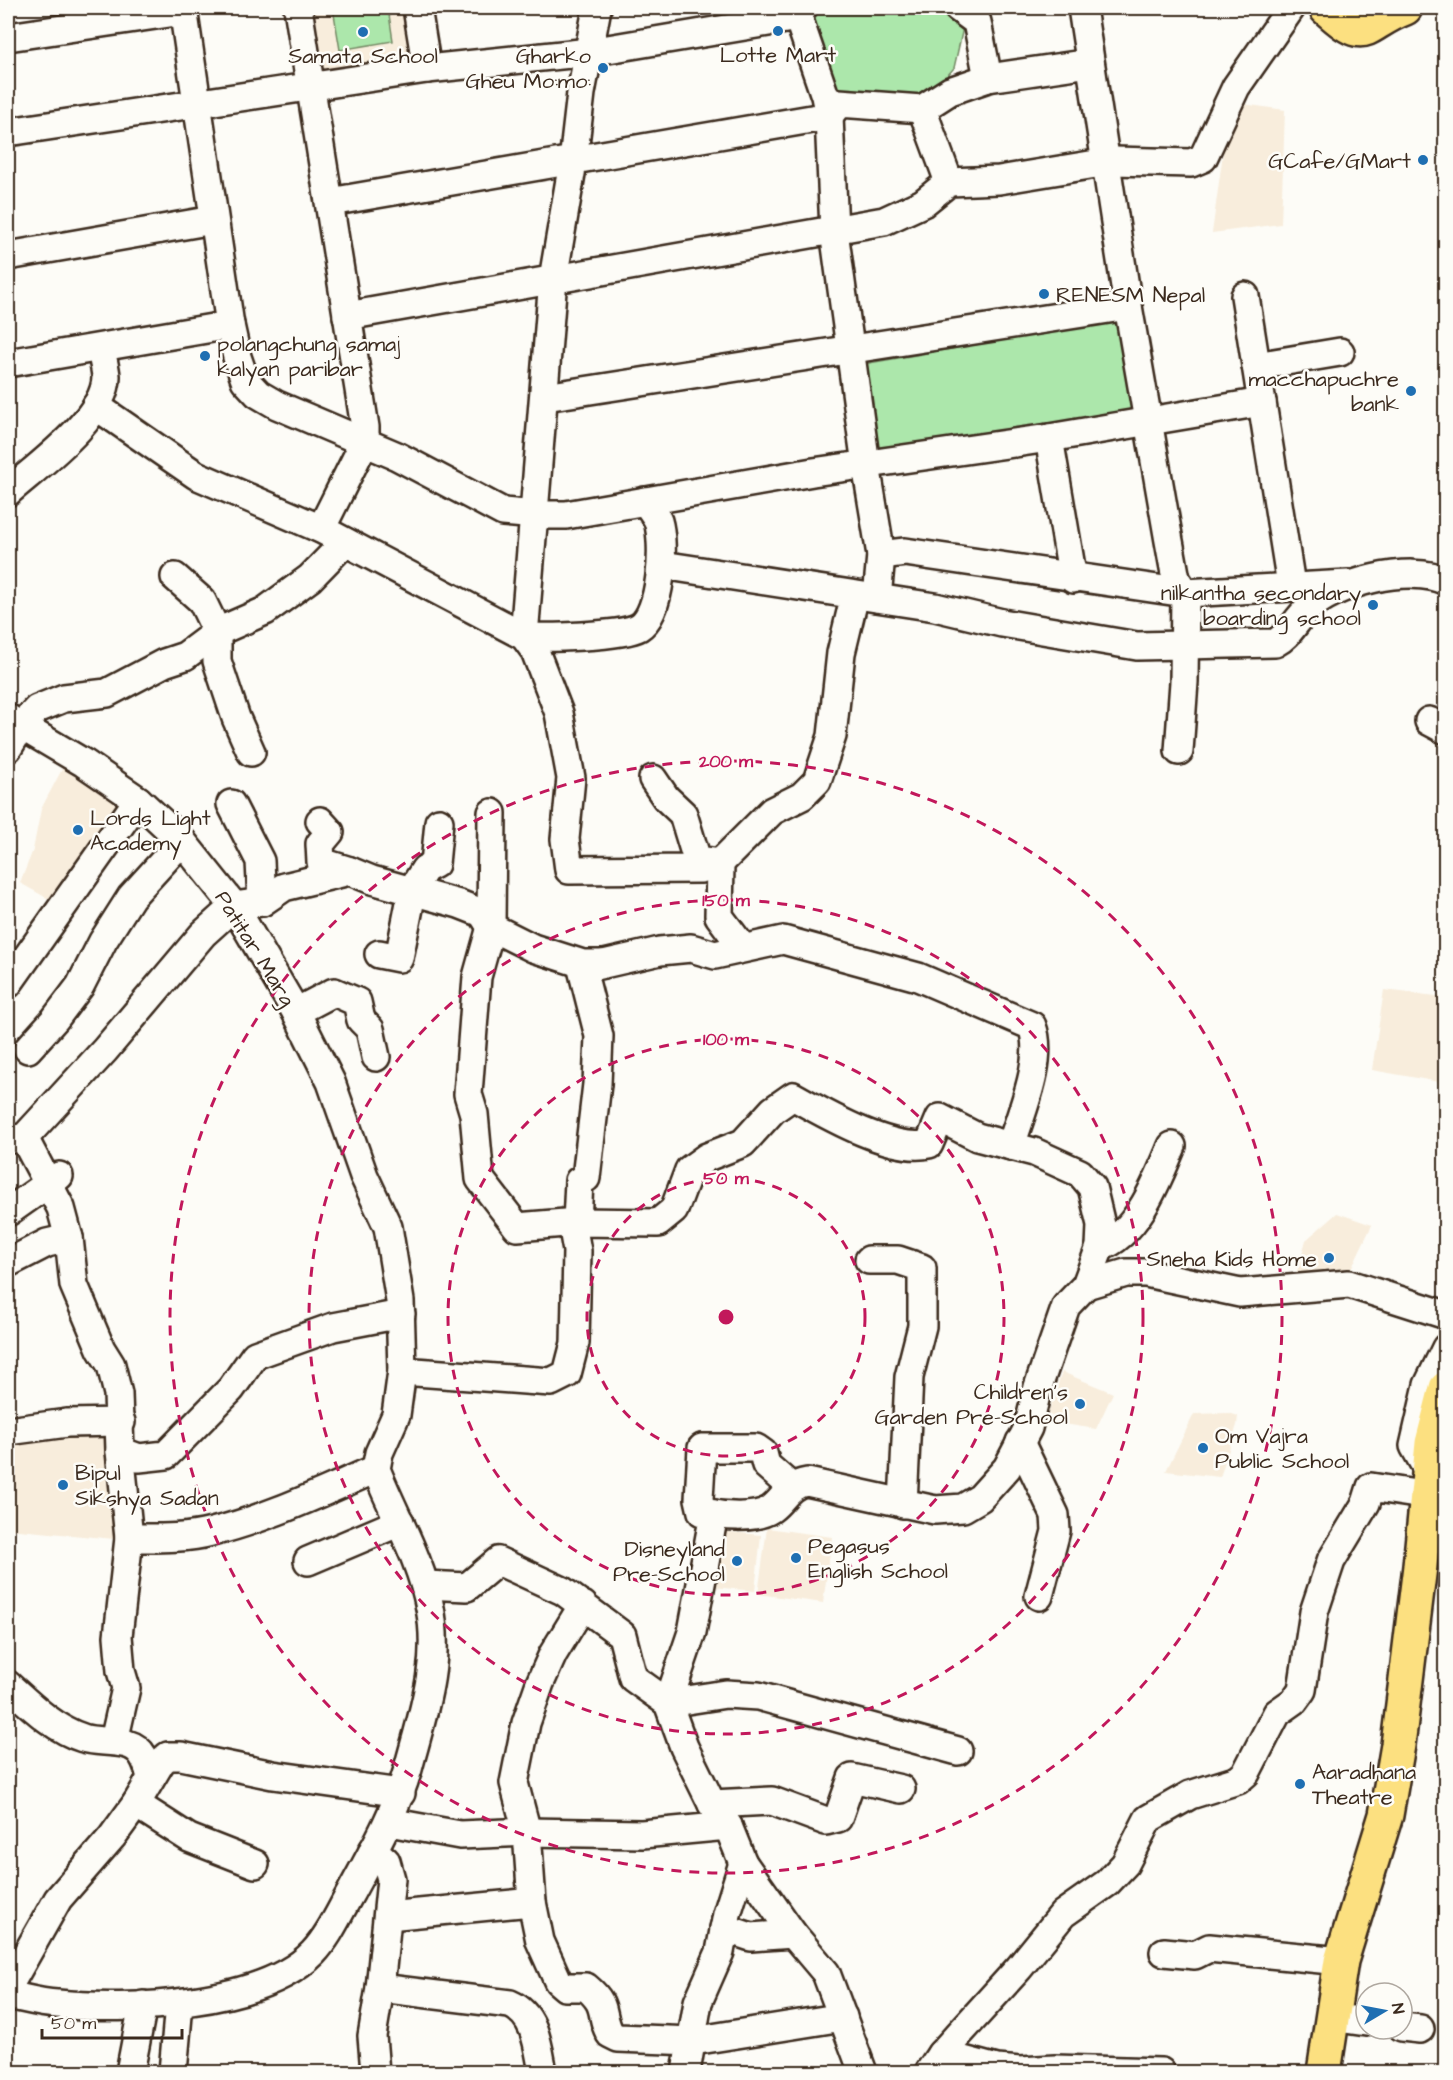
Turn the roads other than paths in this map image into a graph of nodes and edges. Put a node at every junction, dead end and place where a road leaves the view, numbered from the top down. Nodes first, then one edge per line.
1 (298, 8) edge
2 (417, 8) edge
3 (597, 8) edge
4 (958, 8) edge
5 (1082, 8) edge
6 (1292, 8) edge
7 (1326, 8) edge
8 (1405, 8) edge
9 (183, 9) edge
10 (801, 12) edge
11 (8, 37) edge
12 (590, 52) junction
13 (1090, 63) junction
14 (427, 69) junction
15 (988, 78) junction
16 (311, 87) junction
17 (196, 103) junction
18 (922, 109) junction
19 (829, 116) junction
20 (8, 132) edge
21 (573, 162) junction
22 (1106, 164) junction
23 (949, 182) junction
24 (330, 202) junction
25 (213, 220) junction
26 (834, 231) junction
27 (8, 256) edge
28 (553, 279) junction
29 (1245, 296) dead end
30 (1128, 306) junction
31 (347, 316) junction
32 (230, 325) junction
33 (101, 348) junction
34 (849, 351) junction
35 (1341, 352) dead end
36 (8, 363) edge
37 (1256, 366) junction
38 (545, 398) junction
39 (1262, 402) junction
40 (96, 406) junction
41 (1148, 420) junction
42 (1049, 438) junction
43 (365, 441) junction
44 (866, 465) junction
45 (8, 492) edge
46 (645, 501) junction
47 (536, 515) junction
48 (321, 529) junction
49 (345, 542) junction
50 (881, 555) junction
51 (662, 566) junction
52 (175, 577) dead end
53 (1073, 579) junction
54 (1446, 581) edge
55 (1348, 584) junction
56 (1291, 585) junction
57 (1185, 593) junction
58 (866, 596) junction
59 (217, 632) junction
60 (524, 636) junction
61 (1185, 646) junction
62 (15, 722) edge
63 (8, 748) edge
64 (1179, 751) dead end
65 (251, 752) dead end
66 (653, 779) dead end
67 (138, 800) junction
68 (231, 804) dead end
69 (492, 813) dead end
70 (321, 821) dead end
71 (439, 822) dead end
72 (182, 841) junction
73 (720, 863) junction
74 (350, 871) junction
75 (412, 892) junction
76 (262, 902) junction
77 (234, 906) junction
78 (491, 927) junction
79 (743, 948) junction
80 (379, 954) dead end
81 (606, 964) junction
82 (8, 984) edge
83 (296, 1012) junction
84 (28, 1049) dead end
85 (376, 1057) dead end
86 (16, 1138) edge
87 (1011, 1146) junction
88 (1172, 1146) dead end
89 (53, 1180) junction
90 (8, 1212) edge
91 (577, 1222) junction
92 (69, 1238) junction
93 (1100, 1247) junction
94 (869, 1260) dead end
95 (8, 1263) edge
96 (1086, 1285) junction
97 (401, 1314) junction
98 (1446, 1315) edge
99 (1446, 1348) edge
100 (402, 1371) junction
101 (1446, 1388) edge
102 (121, 1422) junction
103 (8, 1431) edge
104 (1020, 1442) junction
105 (120, 1451) junction
106 (376, 1469) junction
107 (1429, 1485) junction
108 (791, 1487) junction
109 (903, 1504) junction
110 (714, 1514) junction
111 (400, 1522) junction
112 (129, 1538) junction
113 (308, 1561) dead end
114 (425, 1586) junction
115 (1039, 1596) dead end
116 (583, 1605) junction
117 (8, 1685) edge
118 (668, 1703) junction
119 (114, 1741) junction
120 (958, 1751) dead end
121 (151, 1777) junction
122 (901, 1789) dead end
123 (400, 1793) junction
124 (136, 1804) junction
125 (712, 1804) junction
126 (389, 1822) junction
127 (728, 1826) junction
128 (527, 1832) junction
129 (373, 1850) junction
130 (743, 1863) junction
131 (255, 1864) dead end
132 (532, 1902) junction
133 (388, 1916) junction
134 (724, 1928) junction
135 (793, 1934) junction
136 (1164, 1952) dead end
137 (1341, 1961) junction
138 (8, 1988) edge
139 (380, 1988) junction
140 (8, 1995) edge
141 (179, 2004) junction
142 (143, 2005) junction
143 (843, 2017) junction
144 (1331, 2017) junction
145 (1354, 2020) edge
146 (693, 2041) junction
147 (935, 2063) edge
148 (130, 2073) edge
149 (172, 2073) edge
150 (375, 2073) edge
151 (543, 2073) edge
152 (686, 2073) edge
153 (863, 2073) edge
154 (1161, 2073) edge
155 (1324, 2073) edge

1 - 16 street
2 - 14 street
3 - 12 street
4 - 15 street
5 - 13 street
6 - 22 street
7 - 8 main road
9 - 11 street
9 - 17 street
10 - 12 street
10 - 19 street
12 - 14 street
12 - 21 street
13 - 15 street
13 - 22 street
14 - 16 street
15 - 18 street
16 - 17 street
16 - 24 street
17 - 20 street
17 - 25 street
18 - 19 street
18 - 23 street
19 - 21 street
19 - 26 street
21 - 24 street
21 - 28 street
22 - 23 street
22 - 30 street
23 - 26 street
24 - 31 street
25 - 27 street
25 - 32 street
26 - 28 street
26 - 34 street
28 - 31 street
28 - 38 street
29 - 37 street
30 - 34 street
30 - 41 street
31 - 43 street
32 - 33 street
32 - 43 street
33 - 36 street
33 - 40 street
34 - 38 street
34 - 44 street
35 - 37 street
37 - 39 street
38 - 47 street
39 - 41 street
39 - 56 street
40 - 45 street
40 - 48 street
41 - 42 street
41 - 57 street
42 - 44 street
42 - 53 street
43 - 47 street
43 - 48 street
44 - 46 street
44 - 50 street
46 - 47 street
46 - 51 street
47 - 60 street
48 - 49 street
49 - 59 street
49 - 60 street
50 - 53 street
50 - 58 street
51 - 58 street
51 - 60 street
52 - 59 street
53 - 57 street
54 - 55 street
55 - 56 street
55 - 61 street
56 - 57 street
57 - 61 street
58 - 61 street
58 - 73 street
59 - 62 street
59 - 65 street
60 - 73 street
61 - 64 street
62 - 63 street
62 - 67 street, Patitar Marg
66 - 73 street
67 - 72 street, Patitar Marg
67 - 82 street
68 - 76 street
69 - 78 street
70 - 74 street
71 - 75 street
72 - 77 street, Patitar Marg
72 - 84 street
73 - 79 street
74 - 75 street
74 - 76 street
75 - 78 street
75 - 80 street
76 - 77 street
77 - 83 street, Patitar Marg
77 - 86 street
78 - 81 street
78 - 91 street
79 - 81 street
79 - 87 street
81 - 91 street
83 - 85 street
83 - 97 street, Patitar Marg
86 - 89 street
87 - 91 street
87 - 93 street
88 - 93 street
89 - 90 street
89 - 92 street
91 - 100 street
92 - 95 street
92 - 102 street
93 - 96 street
94 - 109 street
96 - 98 street
96 - 104 street
97 - 100 street, Patitar Marg
97 - 105 street
99 - 107 street
100 - 106 street, Patitar Marg
101 - 107 main road
102 - 103 street
102 - 105 street
104 - 109 street
104 - 115 street
105 - 112 street
106 - 111 street
106 - 112 street
107 - 137 main road
107 - 147 street
108 - 109 street
108 - 110 street
108 - 110 street
110 - 118 street
111 - 113 street
111 - 114 street
112 - 119 street
114 - 116 street
114 - 123 street
116 - 118 street
116 - 128 street
117 - 119 street
118 - 120 street
118 - 125 street
119 - 121 street
121 - 123 street
121 - 124 street
122 - 125 street
123 - 126 street
124 - 131 street
124 - 138 street
125 - 127 street
126 - 128 street
126 - 129 street
127 - 128 street
127 - 130 street
128 - 132 street
129 - 133 street
129 - 141 street
130 - 134 street
130 - 135 street
132 - 133 street
132 - 146 street
133 - 139 street
134 - 135 street
134 - 146 street
135 - 143 street
136 - 137 street
137 - 144 main road
139 - 150 street
139 - 151 street
140 - 142 street
141 - 142 street
141 - 149 street
142 - 148 street
143 - 146 street
143 - 153 street
144 - 145 street
144 - 155 main road
146 - 152 street
147 - 154 street

